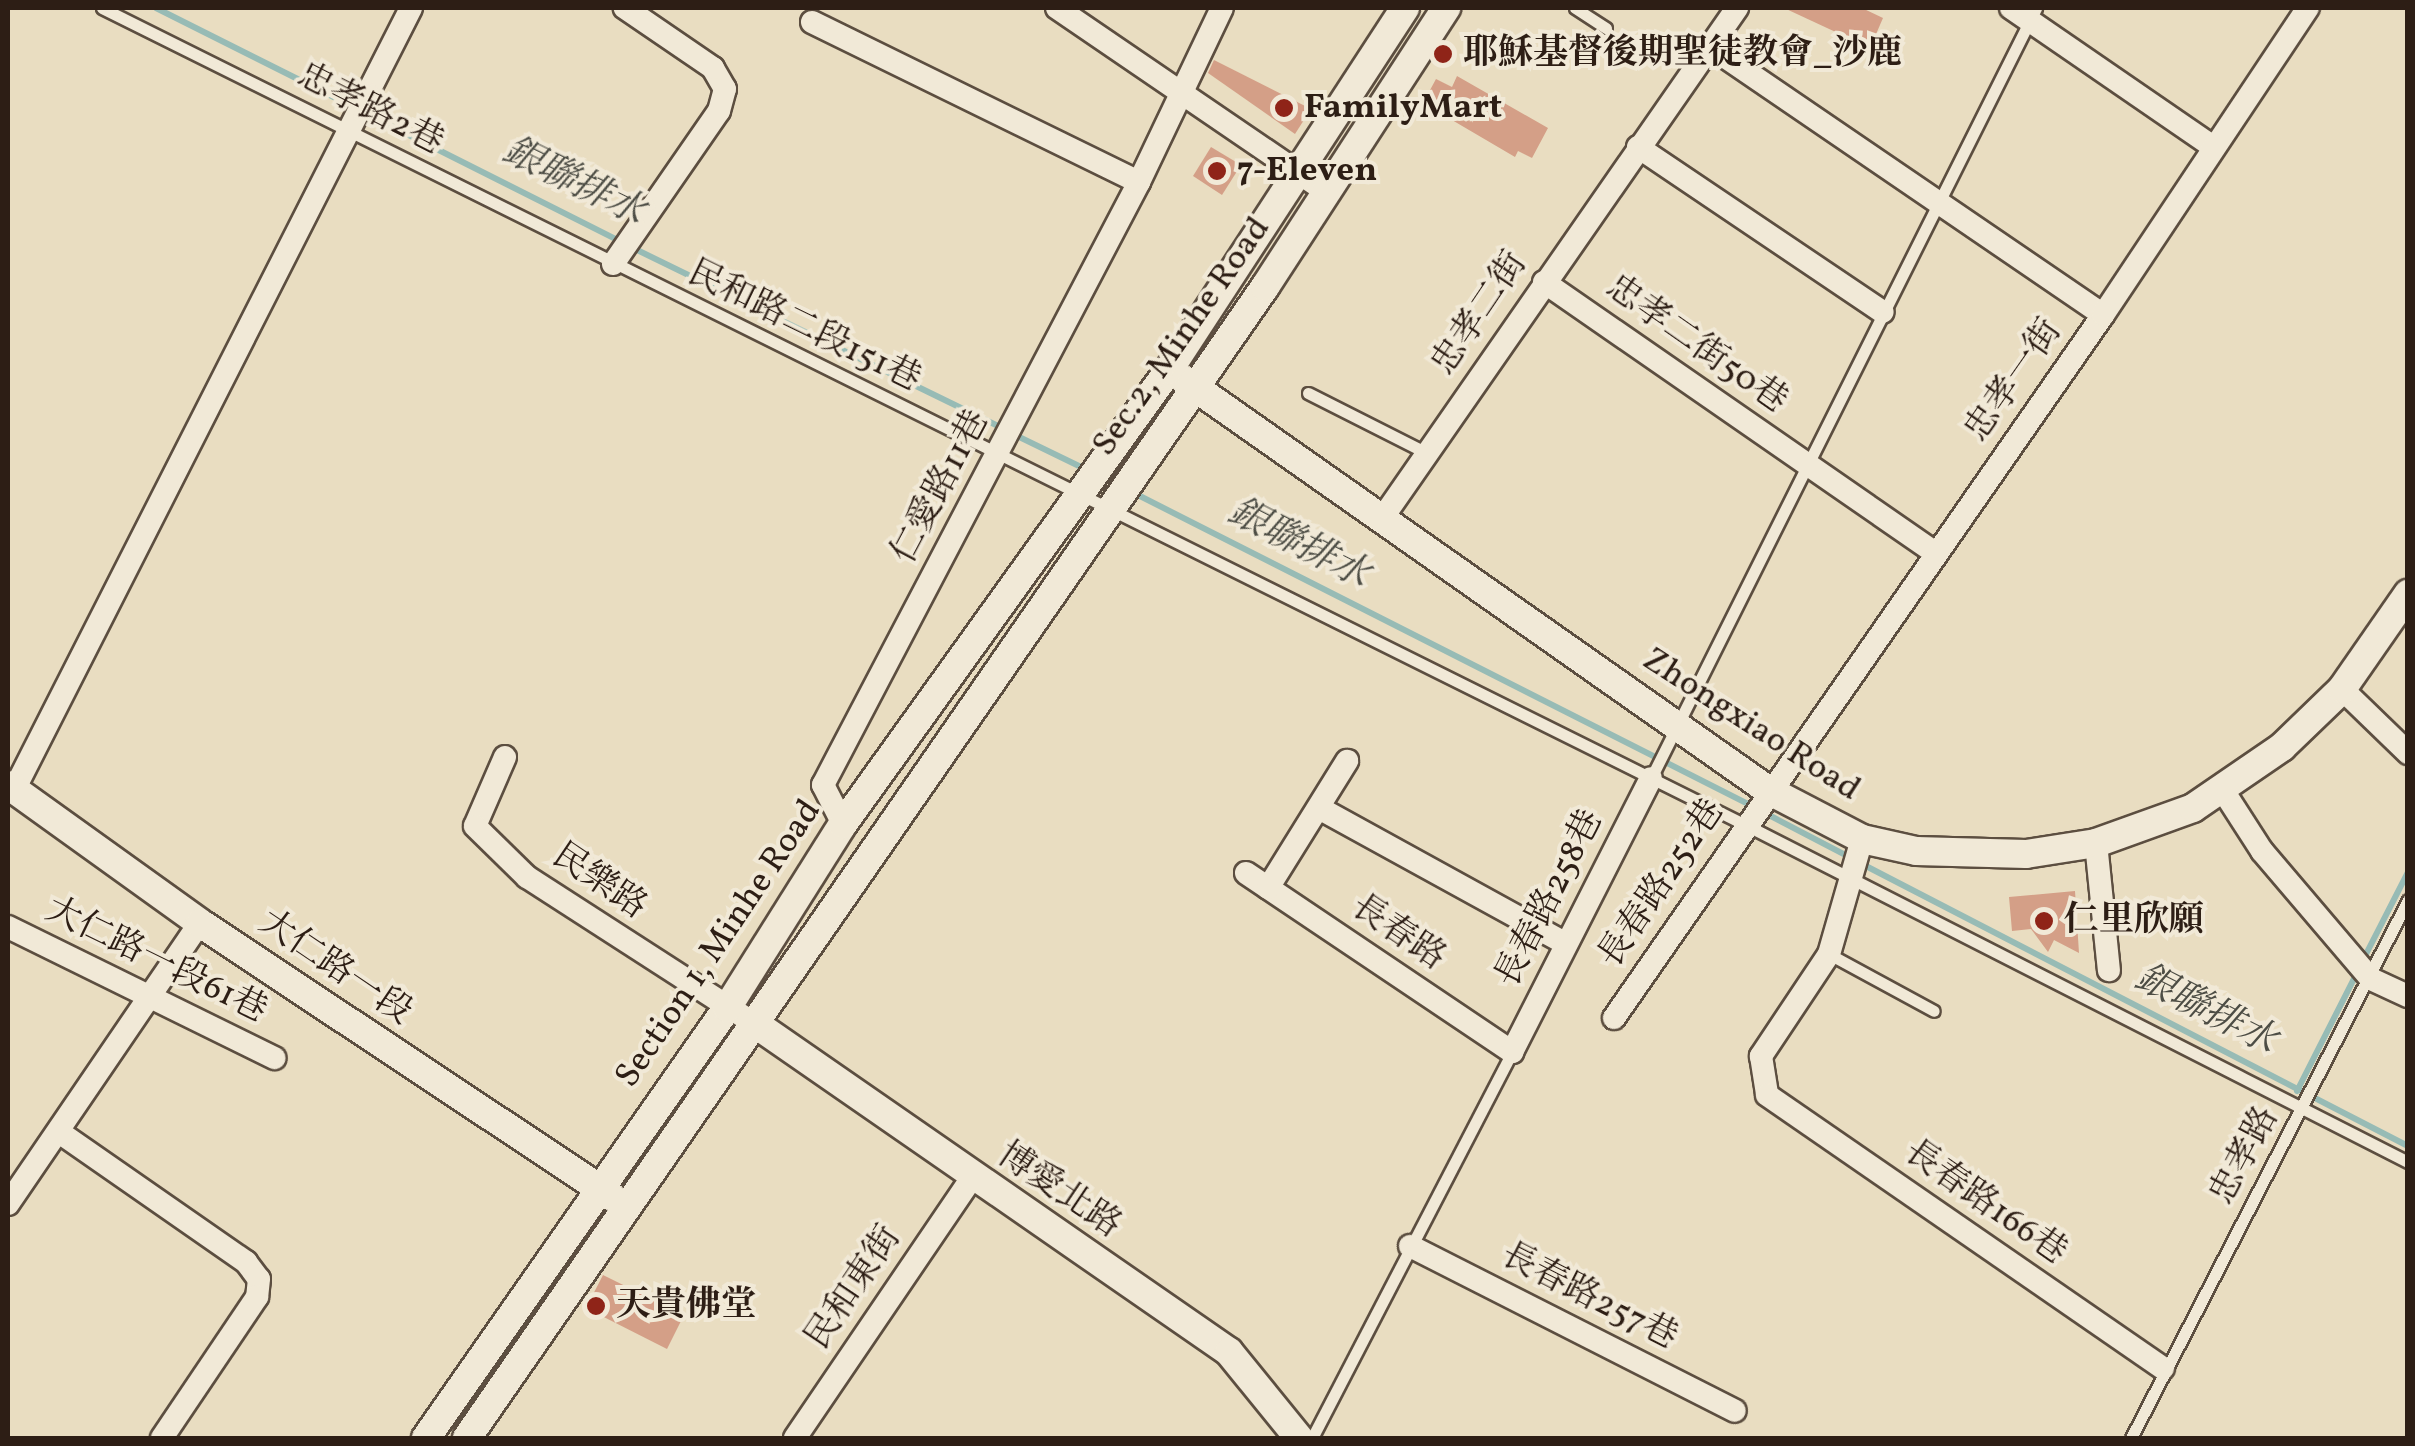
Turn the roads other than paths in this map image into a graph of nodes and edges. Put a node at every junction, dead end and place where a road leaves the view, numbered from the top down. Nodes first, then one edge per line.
1 (102, 8) edge
2 (411, 8) edge
3 (625, 8) edge
4 (1057, 8) edge
5 (1222, 8) edge
6 (1405, 8) edge
7 (1446, 8) edge
8 (1575, 8) edge
9 (1738, 8) edge
10 (2308, 8) edge
11 (2025, 12) edge
12 (812, 22) dead end
13 (1606, 28) dead end
14 (1712, 48) junction
15 (1179, 95) junction
16 (356, 116) junction
17 (2210, 145) junction
18 (1638, 148) junction
19 (1296, 170) junction
20 (1138, 182) junction
21 (1327, 192) junction
22 (1940, 207) junction
23 (616, 259) junction
24 (1544, 282) junction
25 (1883, 312) junction
26 (2103, 315) junction
27 (1169, 370) junction
28 (1194, 388) junction
29 (1308, 393) dead end
30 (999, 453) junction
31 (1427, 454) junction
32 (1807, 466) junction
33 (1078, 493) junction
34 (1110, 506) junction
35 (1381, 520) junction
36 (1936, 553) junction
37 (2408, 594) edge
38 (944, 682) junction
39 (2342, 689) junction
40 (972, 705) junction
41 (1676, 727) junction
42 (2408, 754) edge
43 (505, 757) dead end
44 (1346, 761) dead end
45 (1651, 778) junction
46 (1768, 790) junction
47 (2224, 792) junction
48 (10, 793) edge
49 (1319, 808) junction
50 (843, 824) junction
51 (1744, 824) junction
52 (1862, 839) junction
53 (2096, 843) junction
54 (1246, 874) dead end
55 (1851, 879) junction
56 (1268, 888) junction
57 (2408, 900) edge
58 (200, 924) junction
59 (8, 927) edge
60 (1566, 942) junction
61 (1829, 954) junction
62 (2109, 970) dead end
63 (2372, 979) junction
64 (2408, 996) edge
65 (146, 998) junction
66 (728, 1008) junction
67 (1934, 1011) dead end
68 (1614, 1018) dead end
69 (757, 1025) junction
70 (1512, 1052) junction
71 (274, 1058) dead end
72 (2300, 1110) junction
73 (59, 1132) junction
74 (2408, 1162) edge
75 (972, 1178) junction
76 (598, 1188) junction
77 (8, 1204) edge
78 (626, 1206) junction
79 (1410, 1246) junction
80 (2164, 1368) junction
81 (1736, 1411) dead end
82 (470, 1437) edge
83 (162, 1438) edge
84 (426, 1438) edge
85 (795, 1438) edge
86 (1299, 1438) edge
87 (1312, 1438) edge
88 (2130, 1438) edge

1 - 16 lane, 忠孝路2巷
2 - 16 street
3 - 23 street
4 - 15 street
5 - 15 street, 仁愛路11巷
6 - 19 street, Section 1, Minhe Road
7 - 21 street, Sec.2, Minhe Road
8 - 13 lane
9 - 14 street, 忠孝二街
10 - 17 street, 忠孝一街
11 - 17 street
11 - 22 lane
12 - 20 street
14 - 18 street, 忠孝二街
14 - 22 street
15 - 19 street
15 - 20 street, 仁愛路11巷
16 - 23 lane, 忠孝路2巷
16 - 48 street
17 - 26 street, 忠孝一街
18 - 24 street, 忠孝二街
18 - 25 street
19 - 21 street
19 - 27 street, Section 1, Minhe Road
20 - 30 street, 仁愛路11巷
21 - 28 street, Sec.2, Minhe Road
22 - 25 lane
22 - 26 street
23 - 30 lane, 民和路二段151巷
24 - 31 street, 忠孝二街
24 - 32 street, 忠孝二街50巷
25 - 32 lane
26 - 36 street, 忠孝一街
27 - 28 street, Zhongxiao Road
27 - 33 street, Section 1, Minhe Road
28 - 34 street, Sec.2, Minhe Road
28 - 35 street, Zhongxiao Road
29 - 31 lane
30 - 33 lane, 民和路二段151巷
30 - 50 street, 仁愛路11巷
31 - 35 street, 忠孝二街
32 - 36 street, 忠孝二街50巷
32 - 41 lane
33 - 34 lane, 民和路二段151巷
33 - 38 street, Section 1, Minhe Road
34 - 40 street, Section 1, Minhe Road
34 - 45 lane, 民和路二段151巷
35 - 41 street, Zhongxiao Road
36 - 46 street, 忠孝一街
37 - 39 street, Zhongxiao Road
38 - 40 street
38 - 50 street, Section 1, Minhe Road
39 - 42 street
39 - 47 street, Zhongxiao Road
40 - 69 street, Section 1, Minhe Road
41 - 45 lane
41 - 46 street, Zhongxiao Road
43 - 66 street, 民樂路
44 - 49 street
45 - 51 lane, 民和路二段151巷
45 - 60 street, 長春路258巷
46 - 51 street, 長春路252巷
46 - 52 street, Zhongxiao Road
47 - 53 street, Zhongxiao Road
47 - 63 street
48 - 58 street, 大仁路一段
49 - 56 street
49 - 60 street
50 - 66 street, Section 1, Minhe Road
51 - 55 lane, 民和路二段151巷
51 - 68 street, 長春路252巷
52 - 53 street, Zhongxiao Road
52 - 55 street
53 - 62 street
54 - 56 street, 長春路
55 - 61 street
55 - 72 lane, 民和路二段151巷
56 - 70 street, 長春路
57 - 63 lane, 忠孝路
58 - 65 street
58 - 76 street, 大仁路一段
59 - 65 street, 大仁路一段61巷
60 - 70 street, 長春路258巷
61 - 67 lane
61 - 80 street, 長春路166巷
63 - 64 street
63 - 72 lane, 忠孝路
65 - 71 street, 大仁路一段61巷
65 - 73 street
66 - 69 street, 民樂路
66 - 76 street, Section 1, Minhe Road
69 - 75 street, 博愛北路
69 - 78 street, Section 1, Minhe Road
70 - 79 lane
72 - 74 lane, 民和路二段151巷
72 - 80 lane, 忠孝路
73 - 77 street
73 - 83 street
75 - 85 street, 民和東街
75 - 86 street, 博愛北路
76 - 78 street, 大仁路一段
76 - 84 street, Section 1, Minhe Road
78 - 82 street, Section 1, Minhe Road
79 - 81 street, 長春路257巷
79 - 87 lane
80 - 88 lane, 忠孝路

